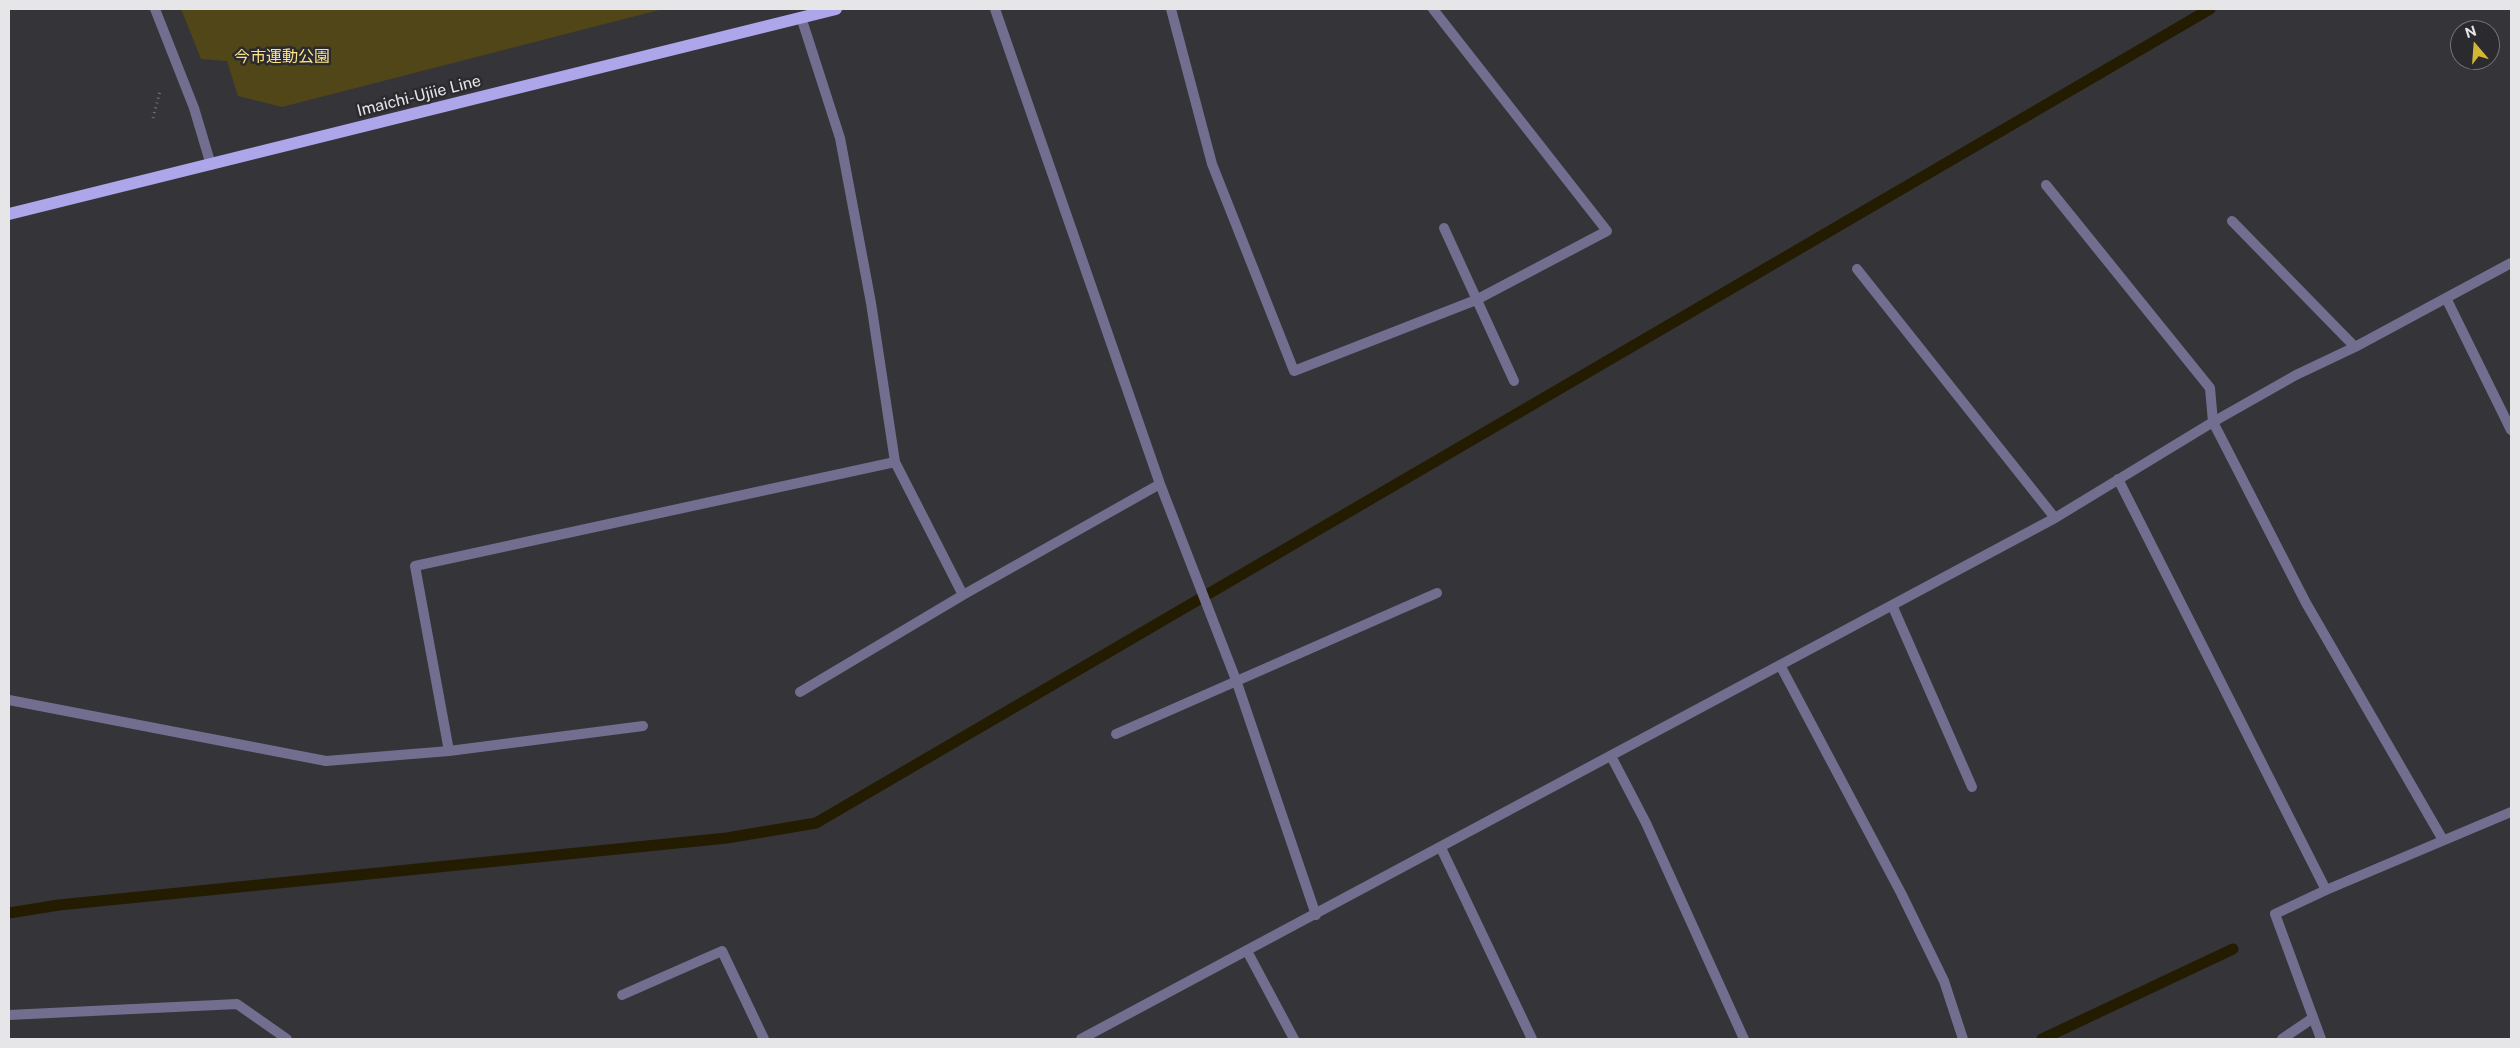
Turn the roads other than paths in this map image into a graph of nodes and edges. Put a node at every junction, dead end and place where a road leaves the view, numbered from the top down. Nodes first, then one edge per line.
1 (155, 9) edge
2 (836, 9) edge
3 (995, 9) edge
4 (1171, 9) edge
5 (1432, 9) edge
6 (801, 17) junction
7 (211, 165) junction
8 (2046, 185) dead end
9 (9, 214) edge
10 (2232, 221) dead end
11 (1444, 228) dead end
12 (2511, 263) edge
13 (1857, 269) dead end
14 (2446, 298) junction
15 (1476, 300) junction
16 (2355, 348) junction
17 (1514, 381) dead end
18 (2213, 422) junction
19 (2511, 430) edge
20 (895, 462) junction
21 (2118, 479) junction
22 (1160, 484) junction
23 (2055, 518) junction
24 (1437, 593) dead end
25 (963, 594) junction
26 (1892, 605) junction
27 (1780, 665) junction
28 (1236, 680) junction
29 (800, 692) dead end
30 (9, 700) edge
31 (643, 726) dead end
32 (1116, 734) dead end
33 (449, 751) junction
34 (1611, 756) junction
35 (1972, 787) dead end
36 (2511, 812) edge
37 (2443, 840) junction
38 (1440, 848) junction
39 (2326, 890) junction
40 (1316, 915) junction
41 (1247, 951) junction
42 (622, 995) dead end
43 (9, 1015) edge
44 (2313, 1018) junction
45 (288, 1039) edge
46 (764, 1039) edge
47 (1081, 1039) edge
48 (1294, 1039) edge
49 (1532, 1039) edge
50 (1744, 1039) edge
51 (1963, 1039) edge
52 (2282, 1039) edge
53 (2321, 1039) edge

1 - 7 street
2 - 6 main road, Imaichi-Ujiie Line
3 - 22 street
4 - 15 street
5 - 15 street
6 - 7 main road, Imaichi-Ujiie Line
6 - 20 street
7 - 9 main road, Imaichi-Ujiie Line
8 - 18 street
10 - 16 street
11 - 15 street
12 - 14 street
13 - 23 street
14 - 16 street
14 - 19 street
15 - 17 street
16 - 18 street
18 - 21 street
18 - 37 street
20 - 25 street
20 - 33 street
21 - 23 street
21 - 39 street
22 - 25 street
22 - 28 street
23 - 26 street
24 - 28 street
25 - 29 street
26 - 27 street
26 - 35 street
27 - 34 street
27 - 51 street
28 - 32 street
28 - 40 street
30 - 33 street
31 - 33 street
34 - 38 street
34 - 50 street
36 - 37 street
37 - 39 street
38 - 40 street
38 - 49 street
39 - 44 street
40 - 41 street
41 - 47 street
41 - 48 street
42 - 46 street
43 - 45 street
44 - 52 street
44 - 53 street

